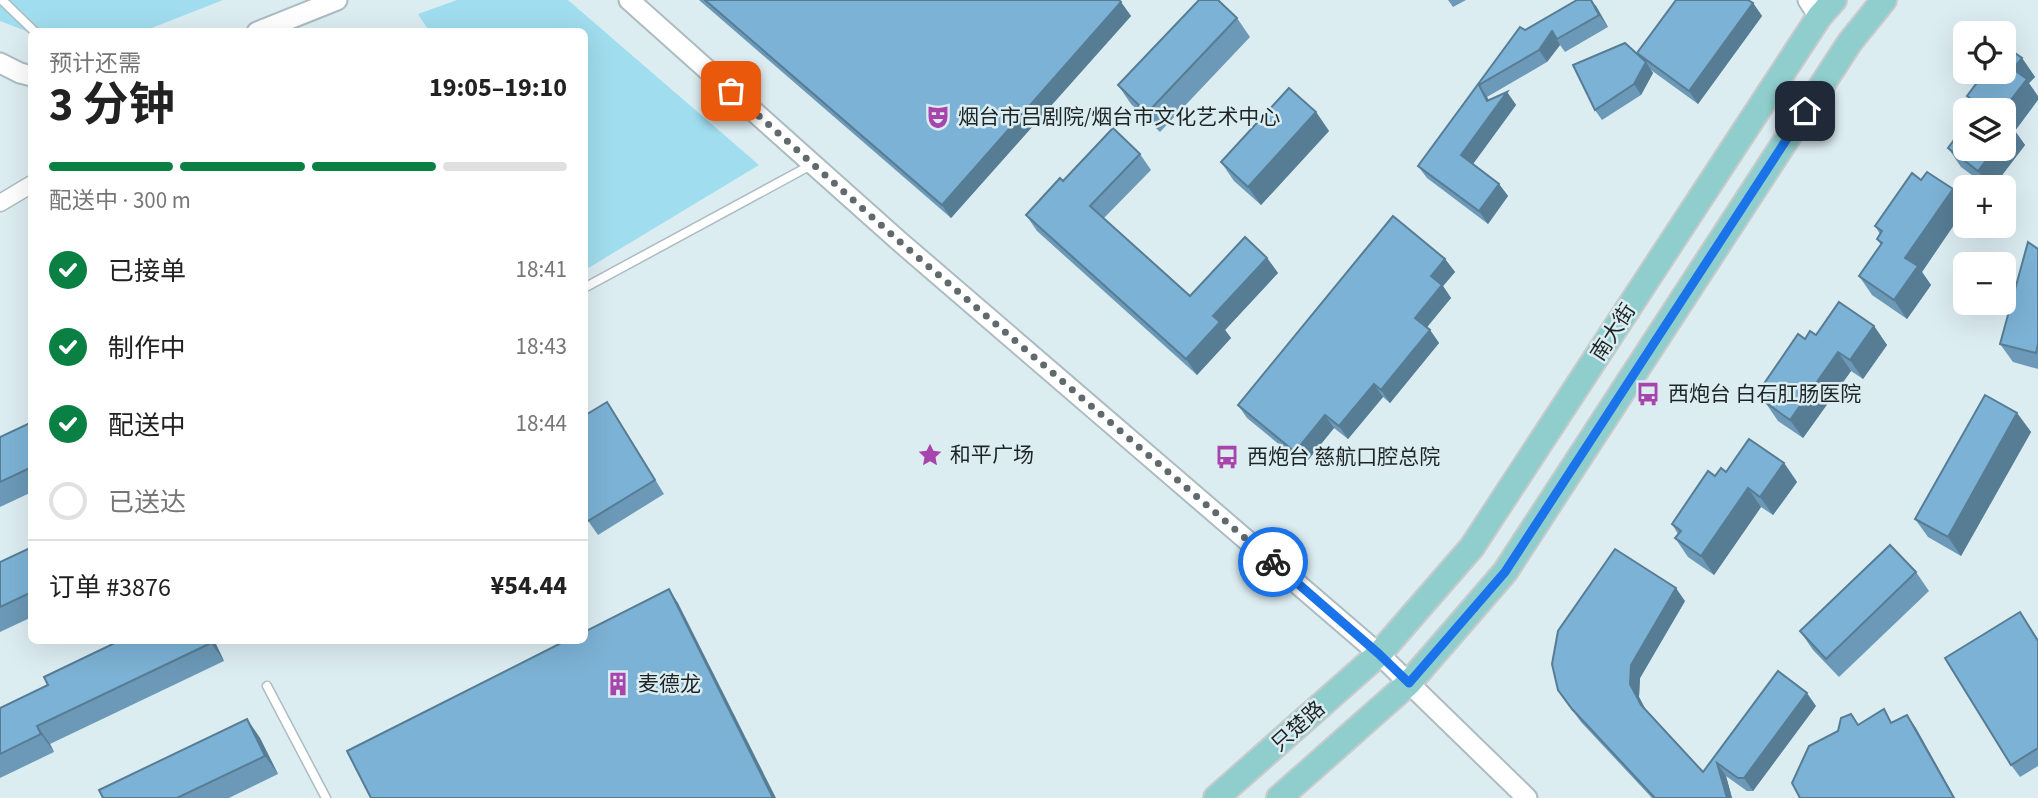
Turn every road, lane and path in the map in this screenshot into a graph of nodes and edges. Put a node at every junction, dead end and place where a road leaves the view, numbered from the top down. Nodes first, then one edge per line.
1 (2, 0) edge
2 (337, 0) edge
3 (629, 0) edge
4 (1884, 0) edge
5 (1820, 6) edge
6 (30, 28) edge
7 (267, 28) edge
8 (0, 63) edge
9 (28, 75) edge
10 (813, 164) junction
11 (28, 186) edge
12 (0, 202) edge
13 (588, 286) edge
14 (1379, 654) junction
15 (1409, 683) junction
16 (267, 686) dead end
17 (326, 798) edge
18 (1216, 798) edge
19 (1279, 798) edge
20 (1527, 798) edge

1 - 6 lane
2 - 7 street
3 - 10 street
4 - 15 main road, 南大街
5 - 14 main road, 南大街
8 - 9 street
10 - 13 lane
10 - 14 street
11 - 12 street
14 - 15 street
14 - 18 main road, 只楚路
15 - 19 main road, 只楚路
15 - 20 street
16 - 17 lane

